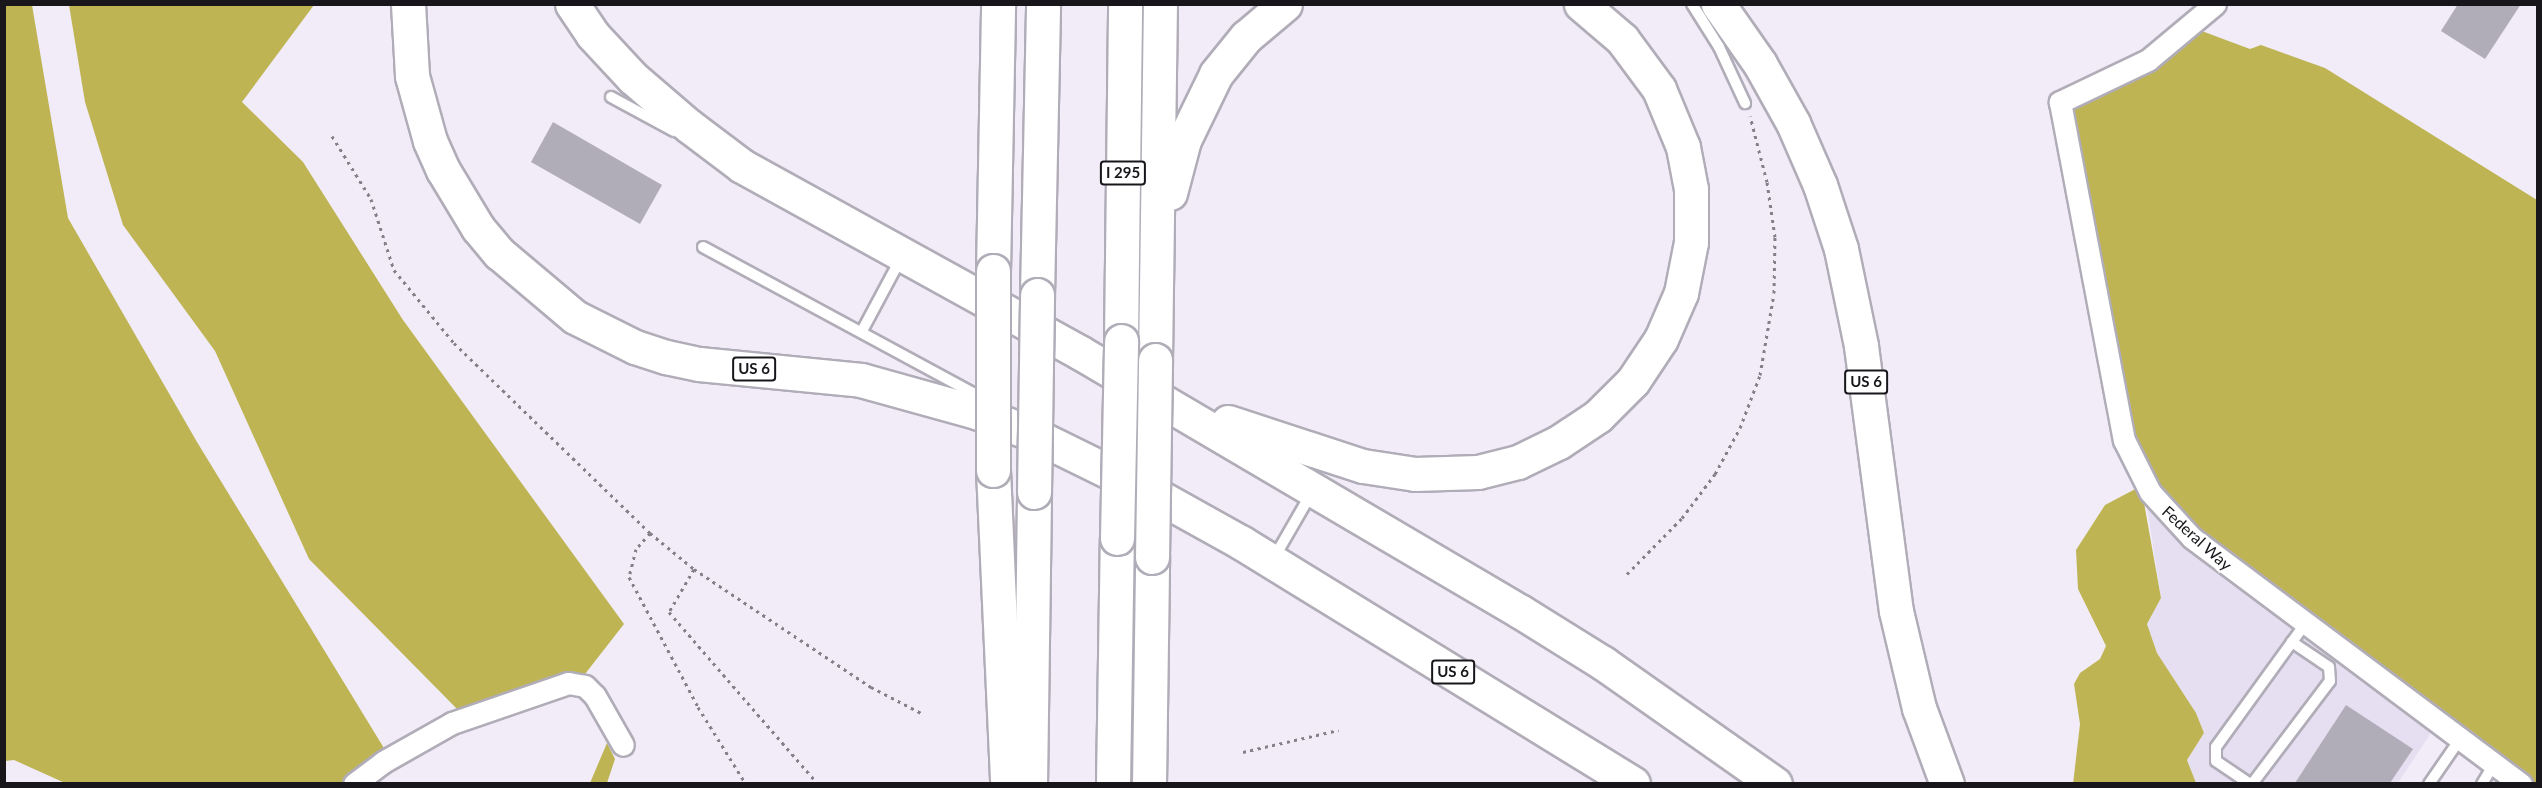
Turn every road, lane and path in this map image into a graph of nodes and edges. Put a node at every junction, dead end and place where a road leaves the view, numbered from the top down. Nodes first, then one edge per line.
1 (408, 4) edge
2 (572, 4) edge
3 (992, 4) edge
4 (998, 4) edge
5 (1042, 4) edge
6 (1125, 4) edge
7 (1160, 4) edge
8 (1284, 4) edge
9 (1581, 4) edge
10 (1692, 4) edge
11 (1718, 4) edge
12 (2215, 4) edge
13 (996, 75) junction
14 (611, 97) dead end
15 (1745, 103) joint
16 (332, 136) dead end
17 (801, 200) junction
18 (703, 247) dead end
19 (902, 255) junction
20 (1156, 293) junction
21 (862, 331) junction
22 (1079, 352) junction
23 (1314, 489) junction
24 (1182, 509) junction
25 (650, 533) junction
26 (1272, 561) junction
27 (694, 569) junction
28 (1627, 574) dead end
29 (2305, 624) junction
30 (2292, 642) junction
31 (922, 714) dead end
32 (1338, 730) dead end
33 (2460, 740) junction
34 (623, 745) dead end
35 (1243, 752) dead end
36 (2493, 764) junction
37 (354, 783) edge
38 (746, 783) edge
39 (818, 783) edge
40 (1007, 783) edge
41 (1030, 783) edge
42 (1113, 783) edge
43 (1149, 783) edge
44 (1633, 783) edge
45 (1775, 783) edge
46 (1947, 783) edge
47 (2251, 783) edge
48 (2429, 783) edge
49 (2482, 783) edge
50 (2521, 783) edge

1 - 24 highway, US 6
2 - 17 highway
3 - 13 highway
4 - 13 highway
5 - 41 highway, bridge
6 - 42 highway, I 295, bridge
7 - 20 highway
8 - 20 highway
9 - 22 highway
10 - 15 lane
11 - 46 highway, US 6
12 - 29 street, Federal Way
13 - 40 highway, bridge
14 - 17 lane
15 - 28 path
16 - 25 path
17 - 19 highway
18 - 21 lane
19 - 21 lane
19 - 22 highway
20 - 43 highway, bridge
21 - 24 lane
22 - 23 highway
23 - 26 lane
23 - 45 highway
24 - 26 highway, US 6
25 - 27 path
25 - 38 path
26 - 44 highway, US 6
27 - 31 path
27 - 39 path
29 - 30 lane
29 - 33 street, Federal Way
30 - 47 lane
30 - 47 lane
32 - 35 path
33 - 36 street, Federal Way
33 - 48 lane
34 - 37 street
36 - 49 lane
36 - 50 street, Federal Way

